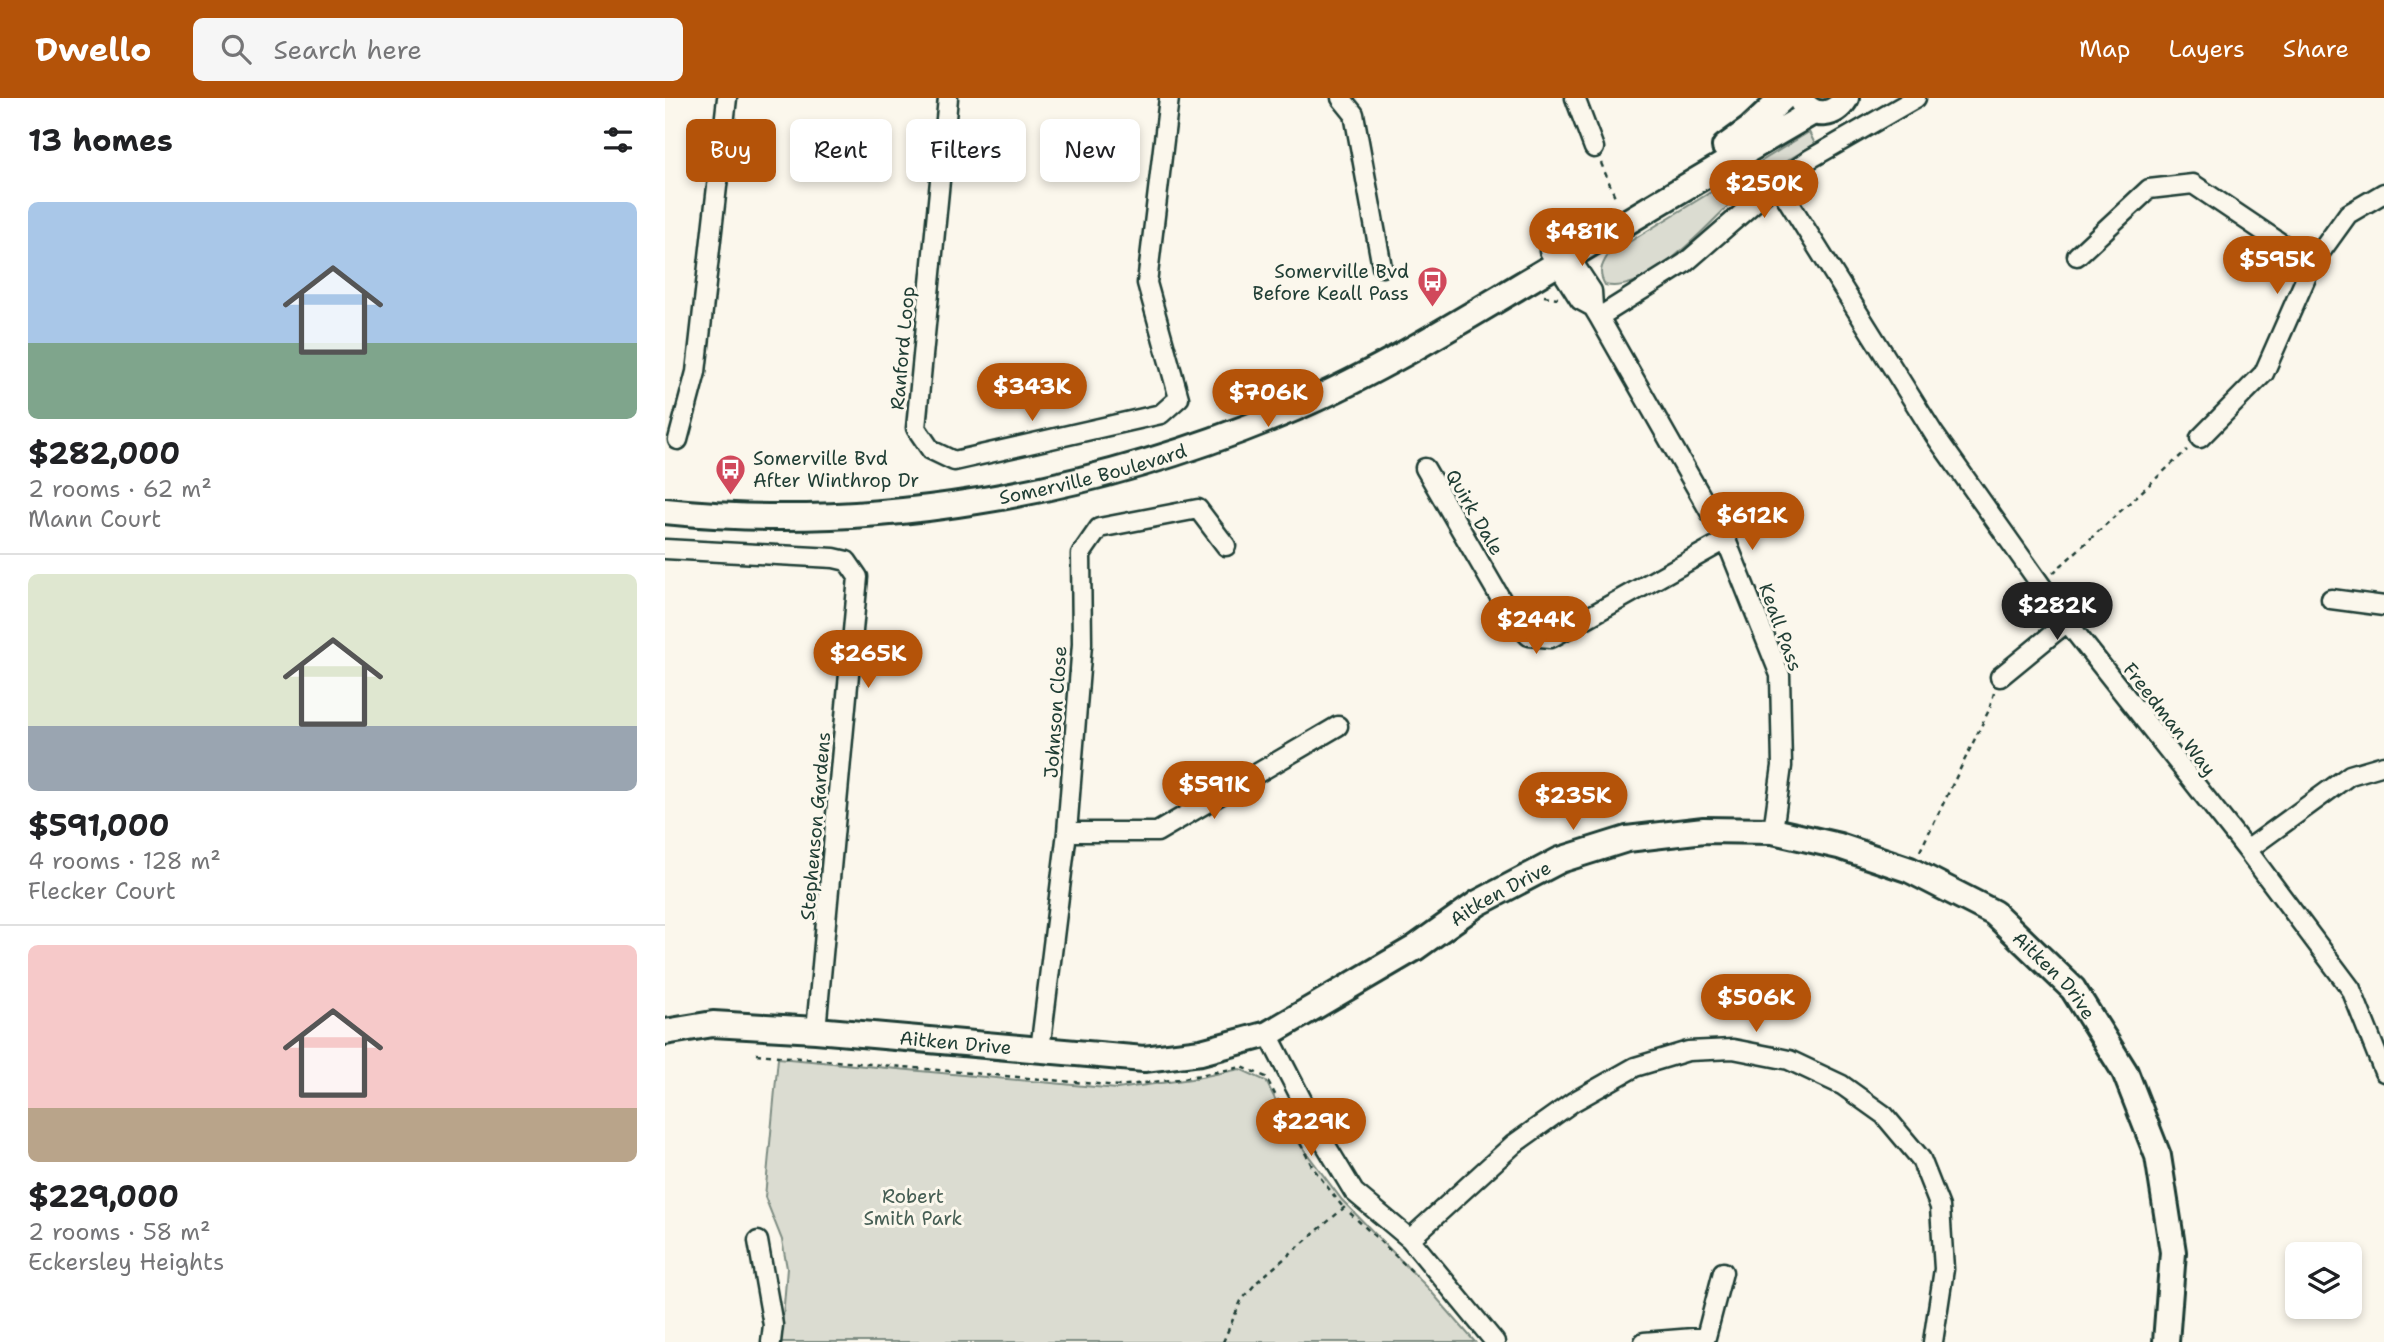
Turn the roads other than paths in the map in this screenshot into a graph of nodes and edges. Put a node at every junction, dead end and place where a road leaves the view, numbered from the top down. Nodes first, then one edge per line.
1 (727, 98) edge
2 (948, 98) edge
3 (1169, 98) edge
4 (1341, 98) edge
5 (1575, 98) edge
6 (1783, 98) edge
7 (1846, 98) edge
8 (1916, 98) edge
9 (1806, 105) edge
10 (1594, 148) road end
11 (1777, 183) junction
12 (2384, 193) edge
13 (1559, 254) junction
14 (2077, 256) dead end
15 (2312, 264) junction
16 (1381, 267) dead end
17 (1596, 312) junction
18 (2200, 438) road end
19 (678, 440) dead end
20 (1425, 468) dead end
21 (665, 498) edge
22 (665, 511) edge
23 (1726, 540) junction
24 (1226, 546) dead end
25 (665, 549) edge
26 (2331, 600) dead end
27 (2384, 606) edge
28 (2067, 622) junction
29 (2000, 677) road end
30 (1338, 726) dead end
31 (2384, 765) edge
32 (1773, 831) junction
33 (1067, 832) junction
34 (2247, 850) junction
35 (816, 1030) junction
36 (665, 1032) edge
37 (1268, 1034) junction
38 (1040, 1050) junction
39 (2384, 1072) edge
40 (1410, 1239) junction
41 (758, 1241) dead end
42 (1723, 1272) dead end
43 (771, 1342) edge
44 (1495, 1342) edge
45 (1644, 1342) edge
46 (1933, 1342) edge
47 (2166, 1342) edge

1 - 19 street
2 - 3 street, Ranford Loop
4 - 16 street
5 - 10 street
6 - 13 main road, Somerville Boulevard
7 - 9 main road, Somerville Boulevard
8 - 11 street
9 - 13 main road, Somerville Boulevard
11 - 17 street
11 - 28 street, Freedman Way
12 - 15 street
13 - 17 street, Keall Pass
13 - 21 main road, Somerville Boulevard
13 - 22 main road, Somerville Boulevard
14 - 15 street
15 - 18 street
17 - 23 street, Keall Pass
20 - 23 street, Quirk Dale
23 - 32 street, Keall Pass
24 - 33 street, Johnson Close
25 - 35 street, Stephenson Gardens
26 - 27 street
28 - 29 street
28 - 34 street, Freedman Way
30 - 33 street
31 - 34 street
32 - 37 main road, Aitken Drive
32 - 47 main road, Aitken Drive
33 - 38 street, Johnson Close
34 - 39 street, Freedman Way
35 - 36 main road, Aitken Drive
35 - 38 main road, Aitken Drive
37 - 38 main road, Aitken Drive
37 - 40 street
40 - 44 street
40 - 46 street
41 - 43 street
42 - 45 street

